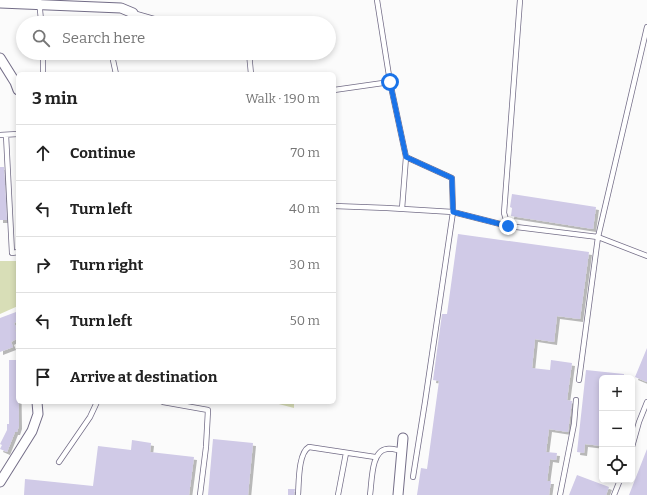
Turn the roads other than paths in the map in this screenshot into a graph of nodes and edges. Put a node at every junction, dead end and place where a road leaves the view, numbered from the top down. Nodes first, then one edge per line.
1 (377, 0) edge
2 (520, 0) edge
3 (39, 2) edge
4 (0, 3) edge
5 (133, 13) joint
6 (41, 16) edge
7 (141, 16) edge
8 (647, 28) edge
9 (0, 58) edge
10 (43, 60) edge
11 (113, 60) edge
12 (250, 60) edge
13 (43, 72) edge
14 (115, 72) edge
15 (251, 72) edge
16 (390, 82) junction
17 (16, 85) edge
18 (336, 90) edge
19 (16, 134) edge
20 (0, 135) edge
21 (6, 135) junction
22 (406, 157) junction
23 (336, 206) edge
24 (402, 209) junction
25 (453, 212) junction
26 (508, 226) junction
27 (598, 237) junction
28 (16, 252) edge
29 (647, 256) edge
30 (579, 380) dead end
31 (576, 400) dead end
32 (647, 402) edge
33 (37, 404) edge
34 (96, 404) edge
35 (174, 404) edge
36 (635, 436) edge
37 (403, 438) dead end
38 (402, 450) junction
39 (346, 452) junction
40 (375, 457) junction
41 (59, 462) dead end
42 (0, 465) edge
43 (11, 466) junction
44 (413, 477) dead end
45 (0, 482) edge
46 (619, 483) edge
47 (200, 495) edge
48 (298, 495) edge
49 (338, 495) edge
50 (370, 495) edge
51 (398, 495) edge
52 (560, 495) edge
53 (614, 495) edge

1 - 16 lane
2 - 26 lane
3 - 4 street
3 - 5 street
3 - 6 lane
5 - 7 lane
8 - 27 lane
9 - 17 street
10 - 13 lane
11 - 14 lane
12 - 15 lane
16 - 18 lane
16 - 22 lane
19 - 21 lane
20 - 21 lane
21 - 28 lane
22 - 24 lane
22 - 25 lane
23 - 24 lane
24 - 25 lane
25 - 26 lane
25 - 44 lane
26 - 27 lane
27 - 29 lane
27 - 30 lane
31 - 52 lane
32 - 36 lane
33 - 43 street
34 - 41 lane
35 - 47 lane
37 - 38 street
38 - 40 lane
38 - 51 street
39 - 40 lane
39 - 48 lane
39 - 49 lane
40 - 50 lane
42 - 43 street
43 - 45 street
46 - 53 lane

